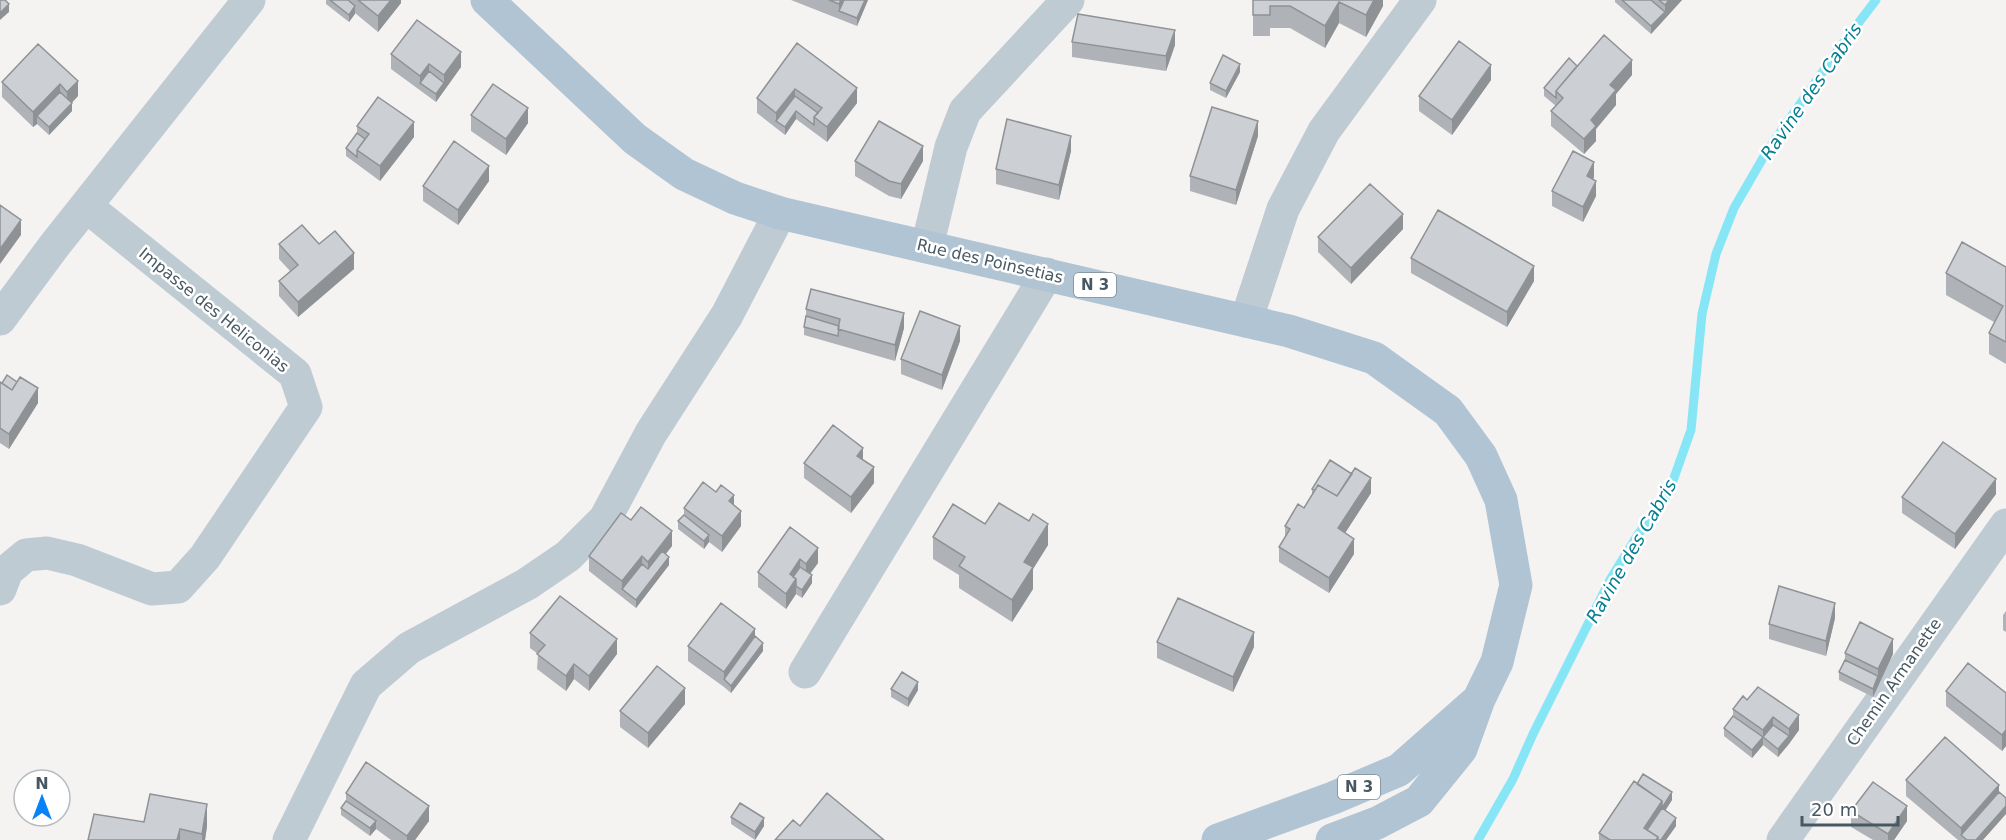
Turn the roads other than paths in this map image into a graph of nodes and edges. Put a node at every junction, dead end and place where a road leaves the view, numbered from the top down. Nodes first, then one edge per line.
1 (249, 0) edge
2 (487, 0) edge
3 (1068, 0) edge
4 (1420, 0) edge
5 (86, 206) junction
6 (780, 213) junction
7 (927, 247) junction
8 (1047, 274) junction
9 (0, 319) edge
10 (1246, 321) junction
11 (2006, 525) edge
12 (0, 589) edge
13 (805, 672) dead end
14 (1479, 699) junction
15 (289, 840) edge
16 (1218, 840) edge
17 (1332, 840) edge
18 (1783, 840) edge

1 - 5 street
2 - 6 main road, Rue des Poinsetias / N 3
3 - 7 street
4 - 10 street
5 - 9 street
5 - 12 street, Impasse des Heliconias
6 - 7 main road, Rue des Poinsetias / N 3
6 - 15 street
7 - 8 main road, Rue des Poinsetias / N 3
8 - 10 main road, Rue des Poinsetias / N 3
8 - 13 street
10 - 14 main road, Rue des Poinsetias / N 3
11 - 18 street, Chemin Armanette
14 - 16 main road, Rue des Poinsetias / N 3
14 - 17 main road, Rue des Poinsetias / N 3

